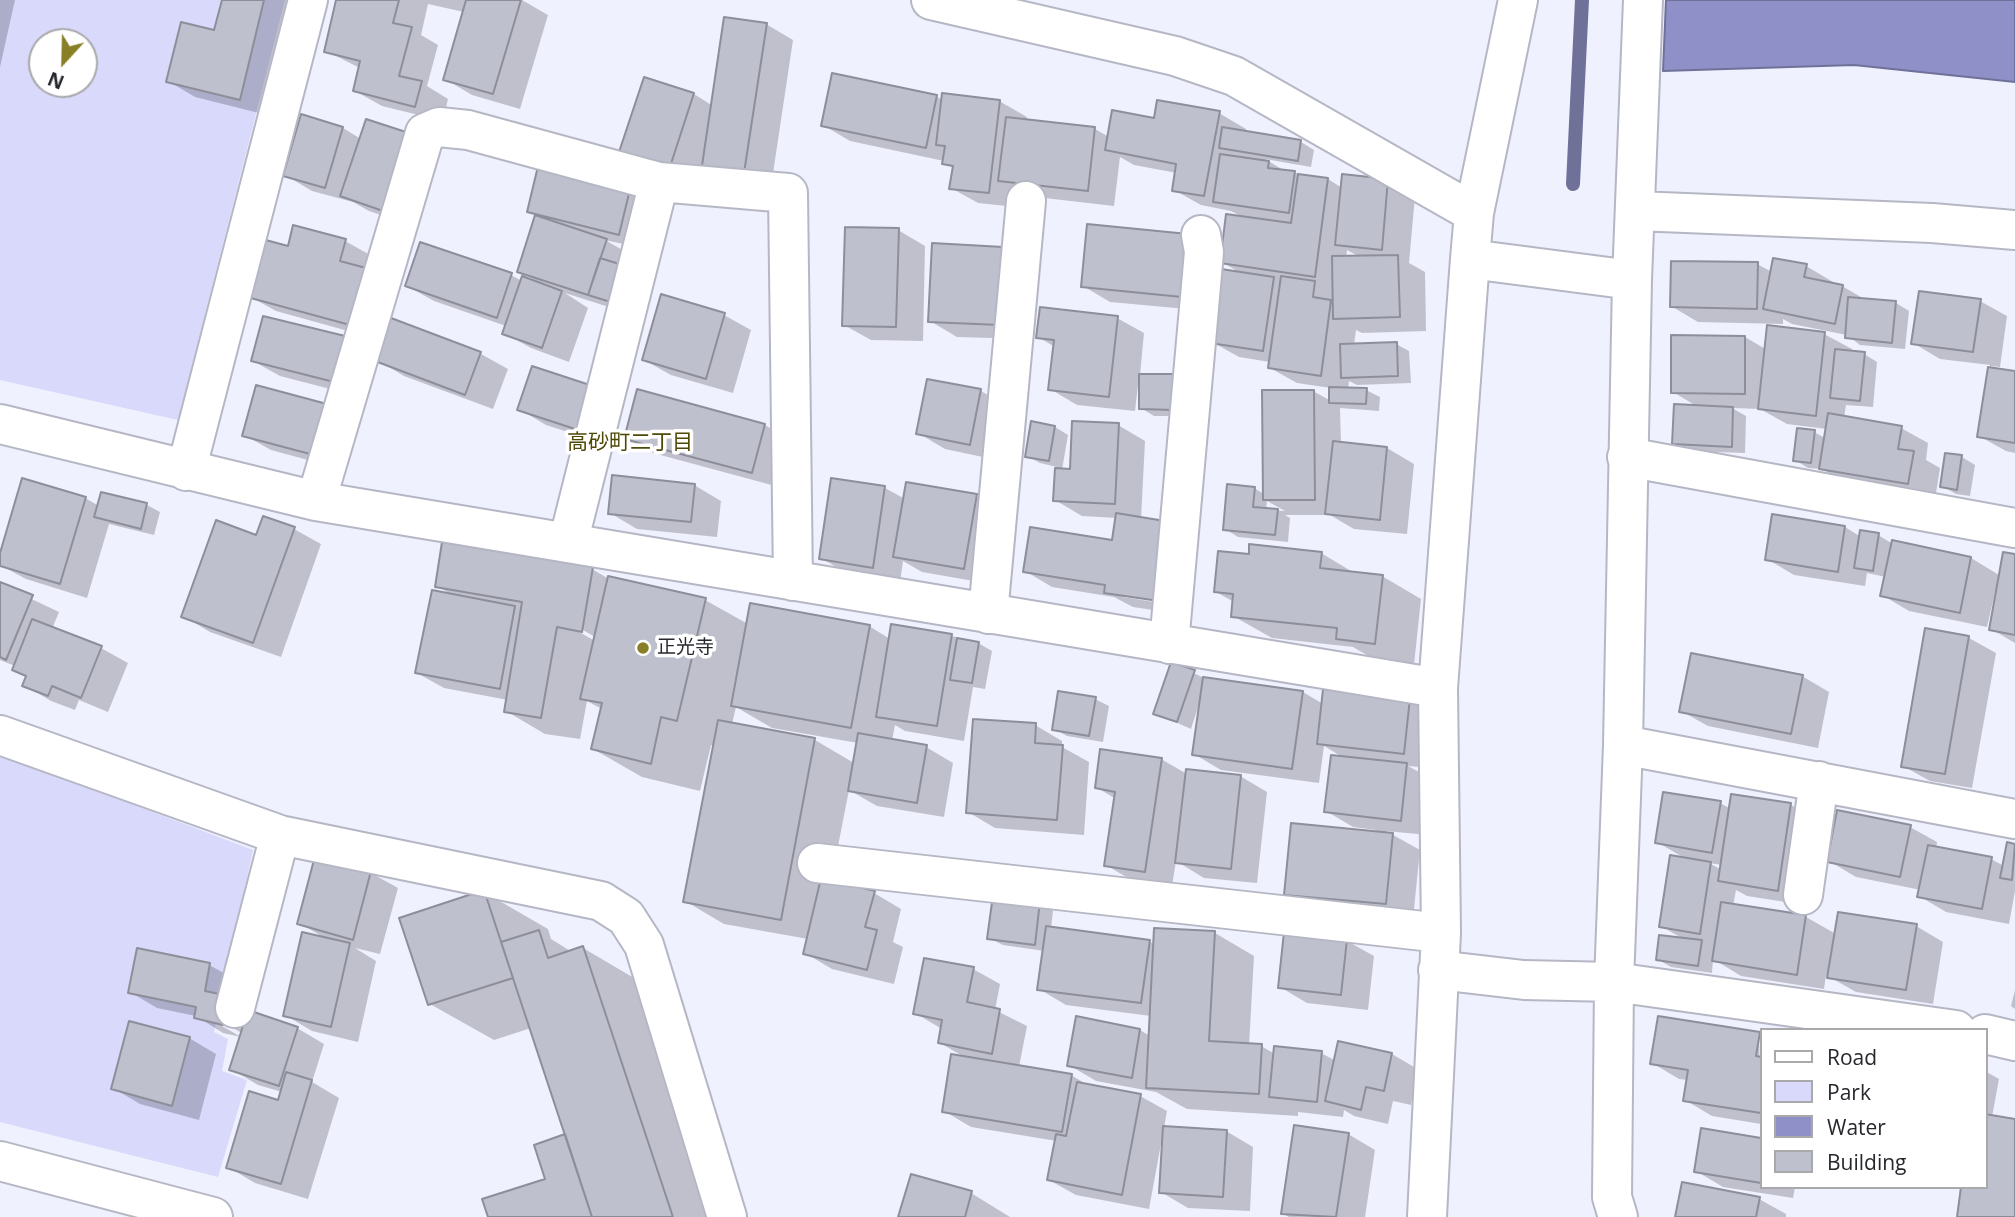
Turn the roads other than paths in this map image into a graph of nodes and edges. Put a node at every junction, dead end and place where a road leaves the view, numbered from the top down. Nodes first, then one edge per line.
1 (308, 0) edge
2 (931, 0) edge
3 (1518, 0) edge
4 (1643, 0) edge
5 (659, 182) junction
6 (1026, 201) dead end
7 (1636, 211) junction
8 (1474, 213) junction
9 (2015, 230) edge
10 (1201, 235) dead end
11 (1470, 259) junction
12 (1632, 280) junction
13 (0, 424) edge
14 (1627, 457) junction
15 (186, 471) junction
16 (316, 501) junction
17 (2015, 528) edge
18 (568, 543) junction
19 (793, 581) junction
20 (988, 614) junction
21 (1169, 644) junction
22 (1438, 688) junction
23 (0, 735) edge
24 (1623, 746) junction
25 (1819, 780) junction
26 (2015, 819) edge
27 (280, 835) junction
28 (817, 863) dead end
29 (1803, 895) dead end
30 (1439, 952) junction
31 (1614, 982) junction
32 (235, 1008) dead end
33 (1942, 1028) edge
34 (1987, 1034) edge
35 (2015, 1041) edge
36 (1, 1165) edge
37 (214, 1217) edge
38 (727, 1217) edge
39 (1427, 1217) edge
40 (1618, 1217) edge

1 - 15 street
2 - 8 street
3 - 8 street
4 - 7 street
5 - 16 street
5 - 18 street
5 - 19 street
6 - 20 street
7 - 9 street
7 - 12 street
8 - 11 street
10 - 21 street
11 - 12 street
11 - 22 street
12 - 14 street
13 - 15 street
14 - 17 street
14 - 24 street
15 - 16 street
16 - 18 street
18 - 19 street
19 - 20 street
20 - 21 street
21 - 22 street
22 - 30 street
23 - 27 street
24 - 25 street
24 - 31 street
25 - 26 street
25 - 29 street
27 - 32 street
27 - 38 street
28 - 30 street
30 - 31 street
30 - 39 street
31 - 33 street
31 - 40 street
34 - 35 street
36 - 37 street

